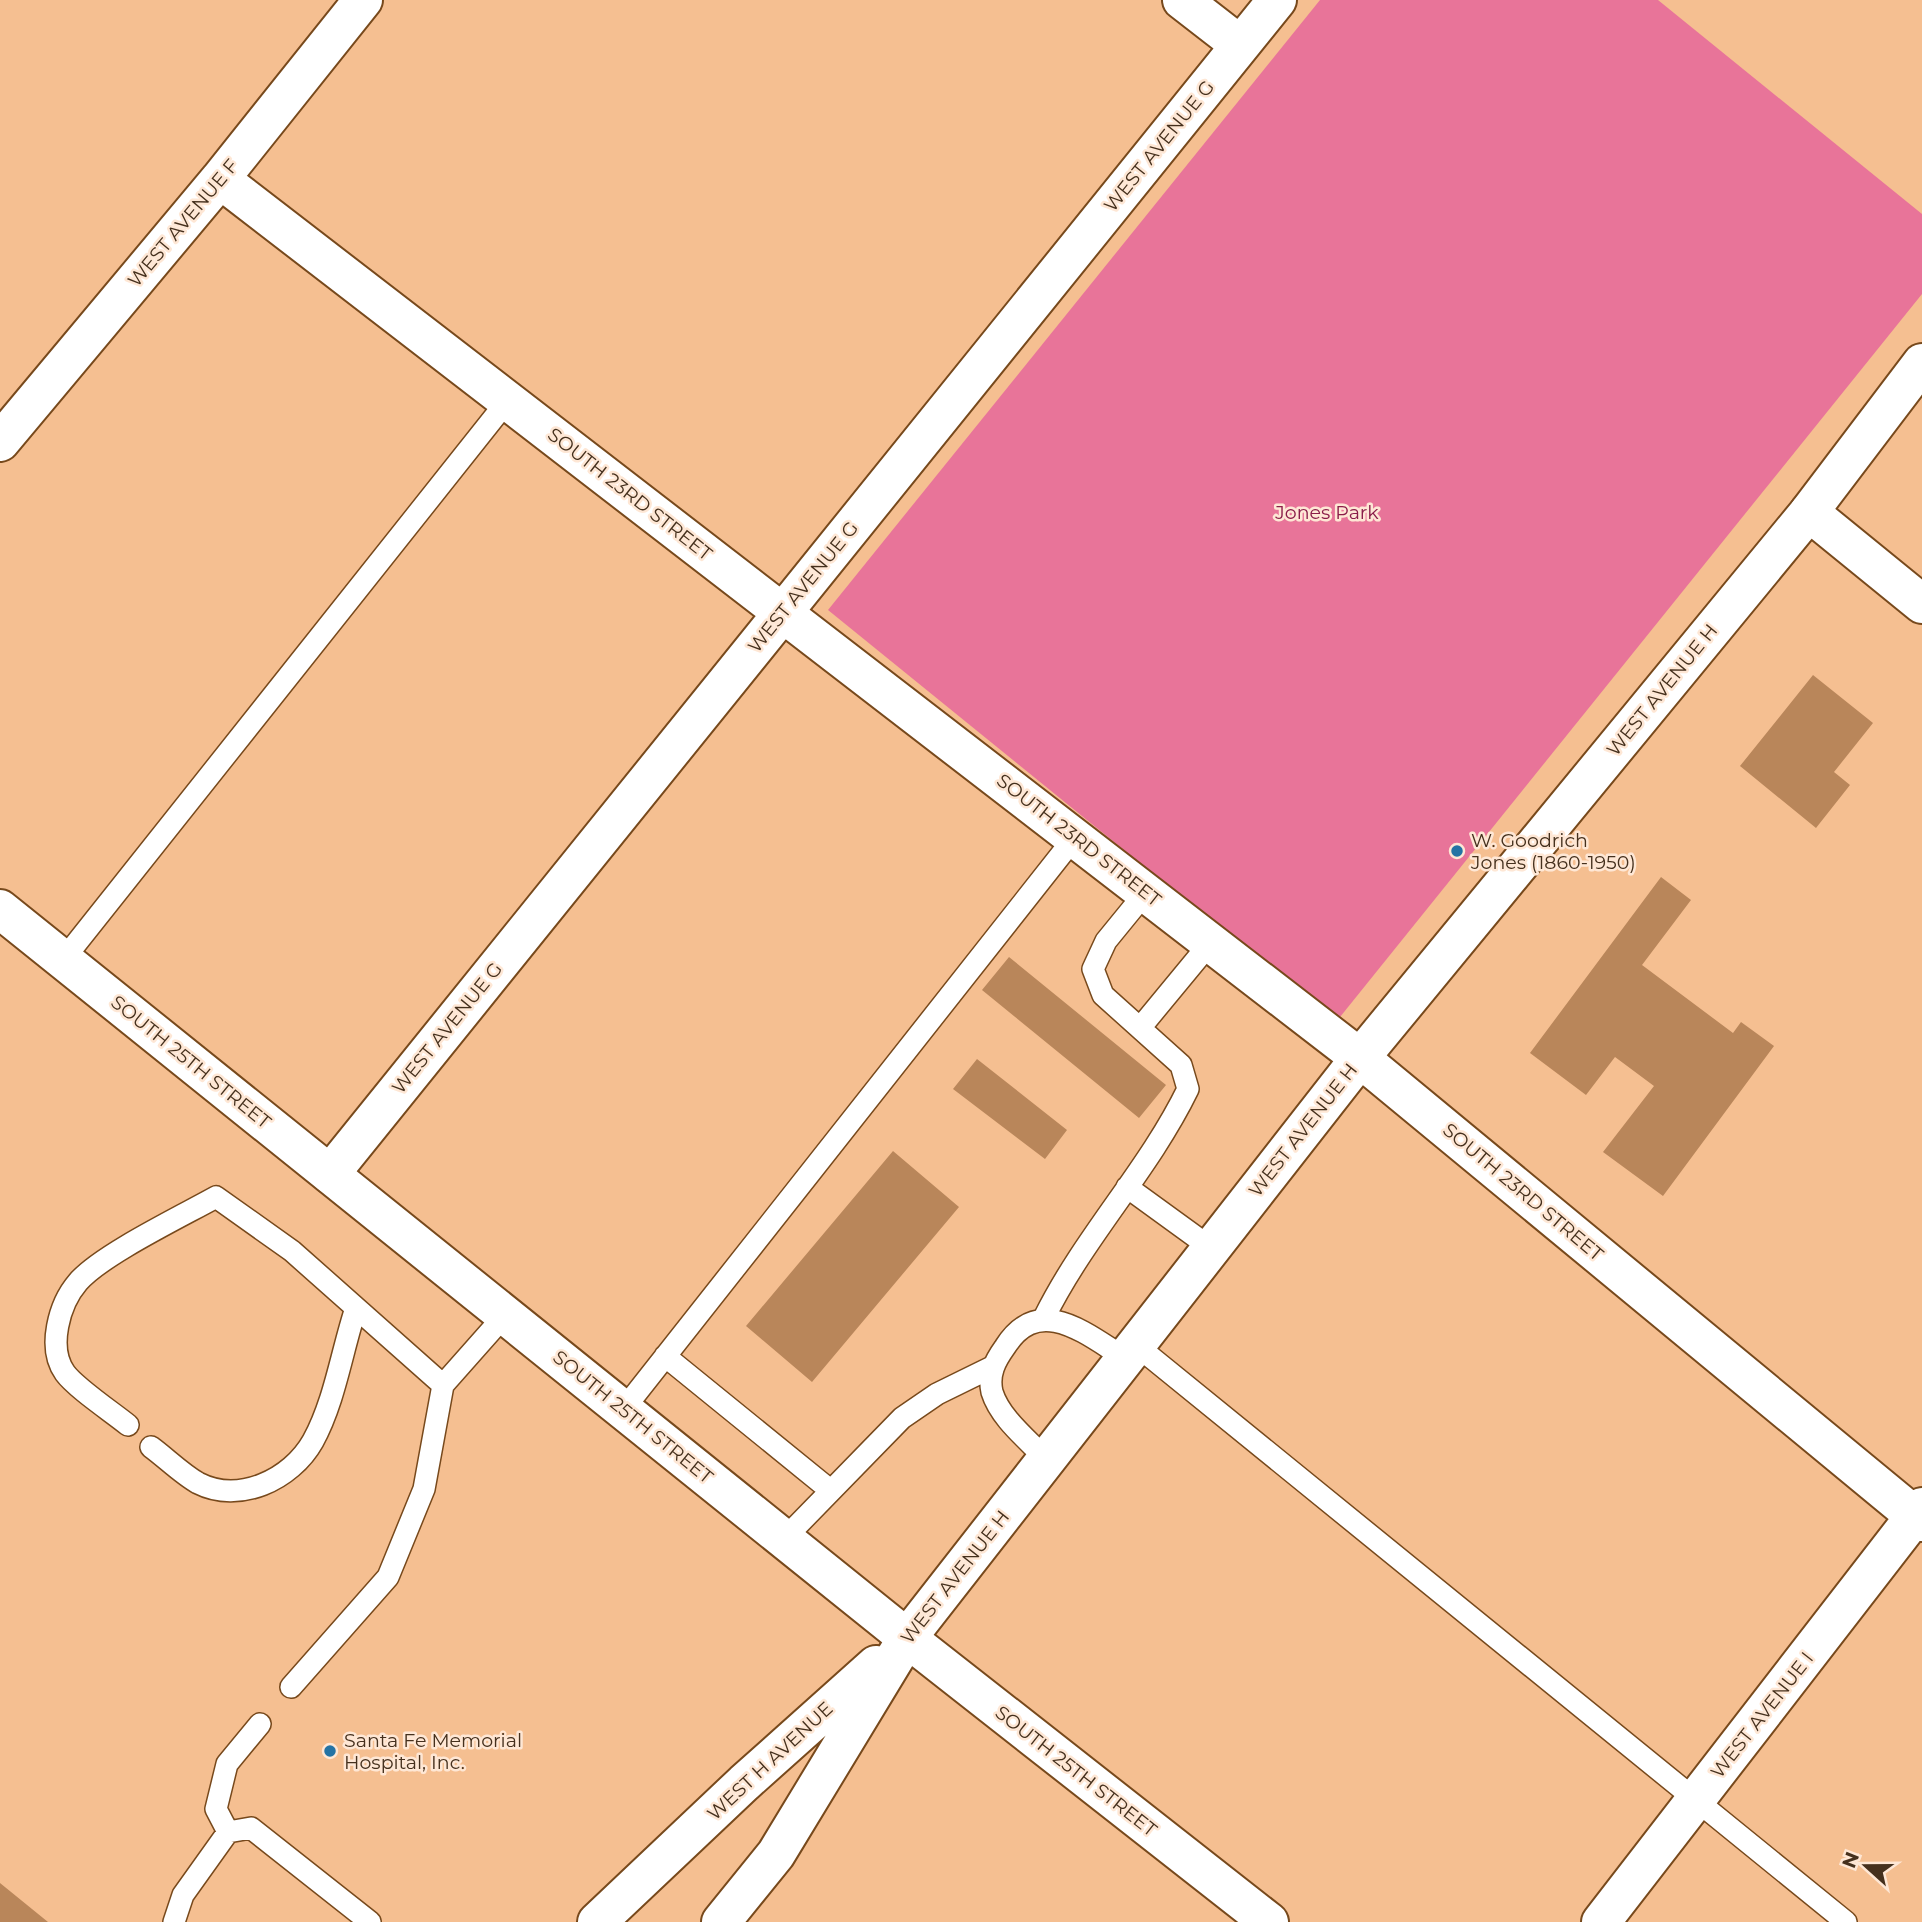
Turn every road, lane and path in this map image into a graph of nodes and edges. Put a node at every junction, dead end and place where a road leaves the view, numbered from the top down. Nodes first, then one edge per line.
1 (363, 0) edge
2 (1182, 0) edge
3 (1277, 0) edge
4 (1240, 46) junction
5 (220, 179) junction
6 (1922, 363) edge
7 (508, 400) junction
8 (0, 442) edge
9 (1809, 512) junction
10 (1922, 604) edge
11 (783, 611) junction
12 (1075, 837) junction
13 (1146, 892) junction
14 (0, 909) edge
15 (1211, 942) junction
16 (64, 960) junction
17 (1140, 1028) junction
18 (1360, 1058) junction
19 (330, 1174) junction
20 (1127, 1187) junction
21 (1211, 1248) junction
22 (356, 1308) junction
23 (505, 1315) junction
24 (1044, 1318) junction
25 (1130, 1352) junction
26 (665, 1356) junction
27 (992, 1367) junction
28 (443, 1385) junction
29 (623, 1410) junction
30 (128, 1425) dead end
31 (151, 1447) dead end
32 (1046, 1459) junction
33 (830, 1490) junction
34 (1920, 1515) edge
35 (784, 1539) junction
36 (906, 1637) junction
37 (291, 1686) dead end
38 (260, 1724) dead end
39 (1696, 1800) junction
40 (228, 1832) junction
41 (174, 1922) edge
42 (370, 1922) edge
43 (597, 1922) edge
44 (721, 1922) edge
45 (1269, 1922) edge
46 (1601, 1922) edge
47 (1846, 1922) edge

1 - 5 street, WEST AVENUE F
2 - 4 street
3 - 4 street, WEST AVENUE G
4 - 11 street, WEST AVENUE G
5 - 7 street, SOUTH 23RD STREET
5 - 8 street, WEST AVENUE F
6 - 9 street, WEST AVENUE H
7 - 11 street, SOUTH 23RD STREET
7 - 16 lane
9 - 10 street
9 - 18 street, WEST AVENUE H
11 - 12 street, SOUTH 23RD STREET
11 - 19 street, WEST AVENUE G
12 - 13 street, SOUTH 23RD STREET
12 - 26 lane
13 - 15 street, SOUTH 23RD STREET
13 - 17 lane
14 - 16 street, SOUTH 25TH STREET
15 - 17 lane
15 - 18 street, SOUTH 23RD STREET
16 - 19 street, SOUTH 25TH STREET
17 - 20 lane
18 - 21 street, WEST AVENUE H
18 - 34 street, SOUTH 23RD STREET
19 - 23 street, SOUTH 25TH STREET
20 - 21 lane
20 - 24 lane
21 - 25 street, WEST AVENUE H
22 - 28 lane
22 - 30 lane
22 - 31 lane
23 - 28 lane
23 - 29 street, SOUTH 25TH STREET
24 - 25 lane
24 - 27 lane
25 - 32 street, WEST AVENUE H
25 - 39 lane
26 - 29 lane
26 - 33 lane
27 - 32 lane
27 - 33 lane
28 - 37 lane
29 - 35 street, SOUTH 25TH STREET
32 - 36 street, WEST AVENUE H
33 - 35 lane
34 - 39 street, WEST AVENUE I
35 - 36 street, SOUTH 25TH STREET
36 - 43 street, WEST H AVENUE
36 - 44 street, WEST AVENUE H
36 - 45 street, SOUTH 25TH STREET
38 - 40 lane
39 - 46 street, WEST AVENUE I
39 - 47 lane
40 - 41 lane
40 - 42 lane

